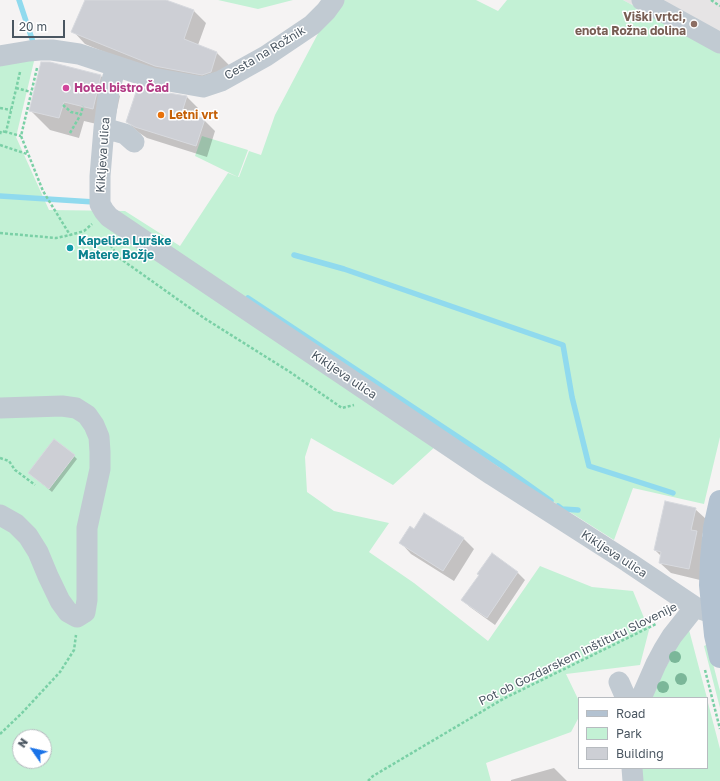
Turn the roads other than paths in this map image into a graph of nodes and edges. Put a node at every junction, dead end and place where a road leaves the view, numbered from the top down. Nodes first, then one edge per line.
1 (334, 0) edge
2 (642, 0) edge
3 (720, 43) edge
4 (0, 56) edge
5 (116, 66) junction
6 (0, 408) edge
7 (720, 501) edge
8 (0, 515) edge
9 (709, 612) edge
10 (720, 657) edge
11 (641, 697) edge
12 (632, 769) edge
13 (632, 781) edge

1 - 5 street, Cesta na Rožnik
2 - 3 street
4 - 5 street, Cesta na Rožnik
5 - 9 street, Kikljeva ulica
6 - 8 street
7 - 9 main road
9 - 10 main road
9 - 11 street
12 - 13 street

